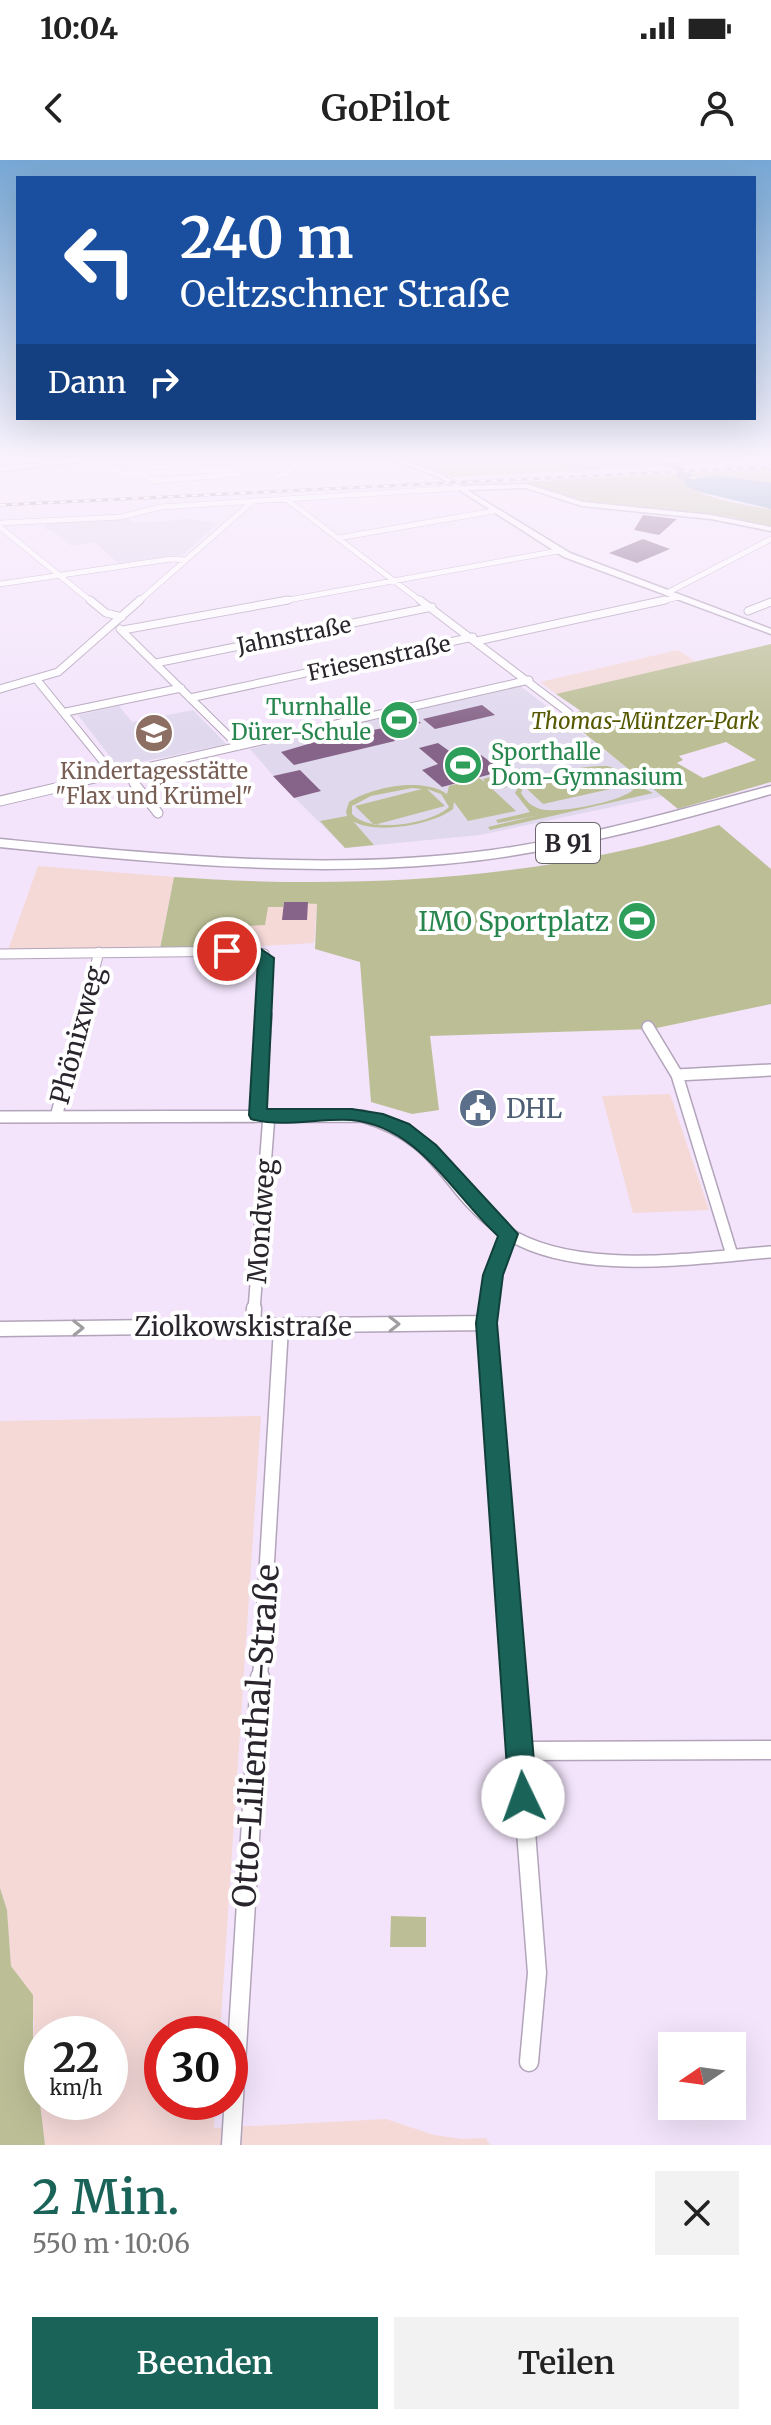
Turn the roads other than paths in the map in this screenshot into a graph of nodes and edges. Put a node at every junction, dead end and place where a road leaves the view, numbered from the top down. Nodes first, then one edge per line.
1 (28, 549) edge
2 (199, 549) edge
3 (353, 549) edge
4 (554, 549) edge
5 (752, 549) edge
6 (558, 551) junction
7 (186, 560) junction
8 (59, 575) junction
9 (399, 582) junction
10 (0, 584) edge
11 (667, 593) junction
12 (679, 597) junction
13 (771, 602) edge
14 (432, 607) junction
15 (748, 611) dead end
16 (122, 617) junction
17 (109, 628) junction
18 (123, 630) junction
19 (771, 632) edge
20 (475, 639) junction
21 (156, 663) junction
22 (37, 680) junction
23 (529, 680) junction
24 (181, 688) junction
25 (0, 689) edge
26 (190, 698) junction
27 (66, 712) junction
28 (569, 713) dead end
29 (239, 746) junction
30 (126, 773) junction
31 (114, 775) junction
32 (771, 790) edge
33 (771, 800) edge
34 (0, 801) edge
35 (158, 813) dead end
36 (0, 843) edge
37 (0, 854) edge
38 (328, 870) junction
39 (363, 870) junction
40 (99, 952) junction
41 (0, 954) edge
42 (648, 1027) dead end
43 (771, 1070) edge
44 (677, 1075) junction
45 (263, 1115) junction
46 (0, 1117) edge
47 (56, 1117) junction
48 (508, 1234) junction
49 (771, 1252) edge
50 (732, 1255) junction
51 (486, 1323) junction
52 (253, 1327) junction
53 (281, 1328) junction
54 (0, 1329) edge
55 (771, 1750) edge
56 (521, 1751) junction
57 (529, 2062) dead end
58 (231, 2145) edge

1 - 8 street
2 - 7 street
3 - 9 street
4 - 6 street
5 - 11 street
6 - 9 street
6 - 11 street
7 - 8 street
7 - 16 street
8 - 10 street
8 - 16 street
9 - 14 street
9 - 18 street
11 - 12 street
12 - 19 street
12 - 20 street, Friesenstraße
13 - 15 street
14 - 20 street
14 - 21 street, Jahnstraße
16 - 17 street
17 - 18 street
17 - 22 street
18 - 21 street
20 - 23 street
20 - 26 street, Friesenstraße
21 - 24 street
22 - 25 street
22 - 27 street
23 - 28 street
23 - 29 street
24 - 26 street
24 - 27 street
26 - 29 street
27 - 31 street
29 - 30 street
30 - 31 street
30 - 35 street
31 - 34 street
32 - 39 main road, B 91
33 - 39 main road, B 91
36 - 38 main road, B 91
37 - 38 main road, B 91
38 - 39 main road, B 91
40 - 41 street
40 - 45 street, Mondweg
40 - 47 street, Phönixweg
42 - 44 street
43 - 44 street
44 - 50 street
45 - 47 street
45 - 48 street
45 - 52 street, Mondweg
46 - 47 street
48 - 50 street
48 - 51 street
49 - 50 street
53 -> 51 street, Ziolkowskistraße
51 - 56 street
52 - 53 street, Ziolkowskistraße
54 -> 52 street, Ziolkowskistraße
53 - 58 street, Otto-Lilienthal-Straße
55 - 56 street
56 - 57 street

